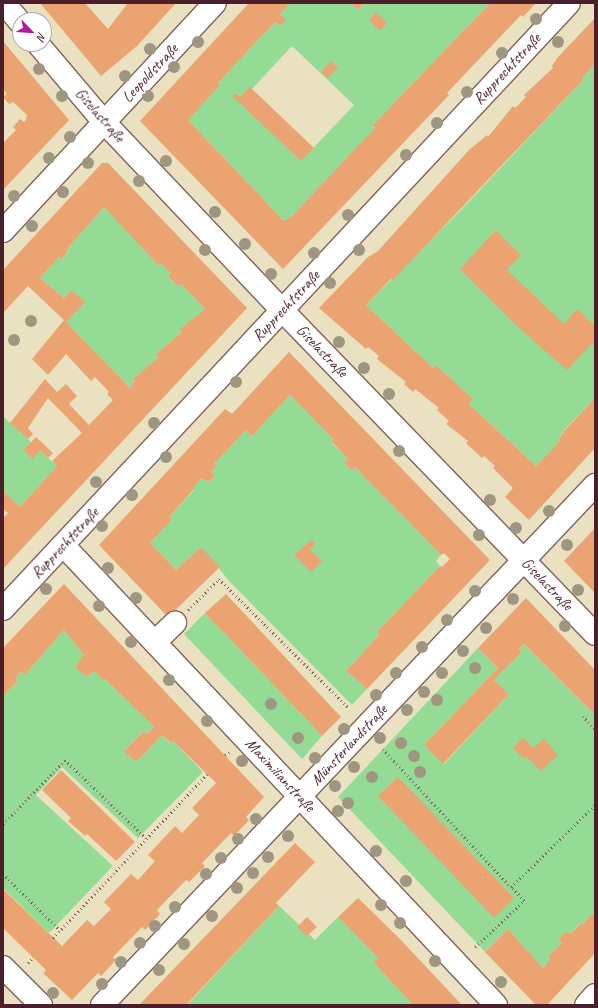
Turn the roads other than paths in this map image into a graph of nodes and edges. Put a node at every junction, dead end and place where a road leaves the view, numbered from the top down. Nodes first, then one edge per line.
1 (4, 3) edge
2 (215, 3) edge
3 (569, 3) edge
4 (12, 12) edge
5 (45, 52) edge
6 (104, 122) junction
7 (3, 231) edge
8 (282, 310) junction
9 (595, 484) edge
10 (63, 545) junction
11 (524, 560) junction
12 (3, 609) edge
13 (175, 623) road end
14 (595, 634) edge
15 (155, 642) junction
16 (300, 797) junction
17 (3, 967) edge
18 (595, 995) edge
19 (41, 1005) edge
20 (102, 1005) edge
21 (496, 1005) edge
22 (586, 1005) edge

1 - 4 street
2 - 6 street, Leopoldstraße
3 - 8 street, Rupprechtstraße
5 - 6 street, Giselastraße
6 - 7 street, Leopoldstraße
6 - 8 street, Giselastraße
8 - 10 street, Rupprechtstraße
8 - 11 street, Giselastraße
9 - 11 street, Münsterlandstraße
10 - 12 street, Rupprechtstraße
10 - 15 street, Maximilianstraße
11 - 14 street, Giselastraße
11 - 16 street, Münsterlandstraße
13 - 15 street
15 - 16 street, Maximilianstraße
16 - 20 street, Münsterlandstraße
16 - 21 street, Maximilianstraße
17 - 19 street
18 - 22 street

